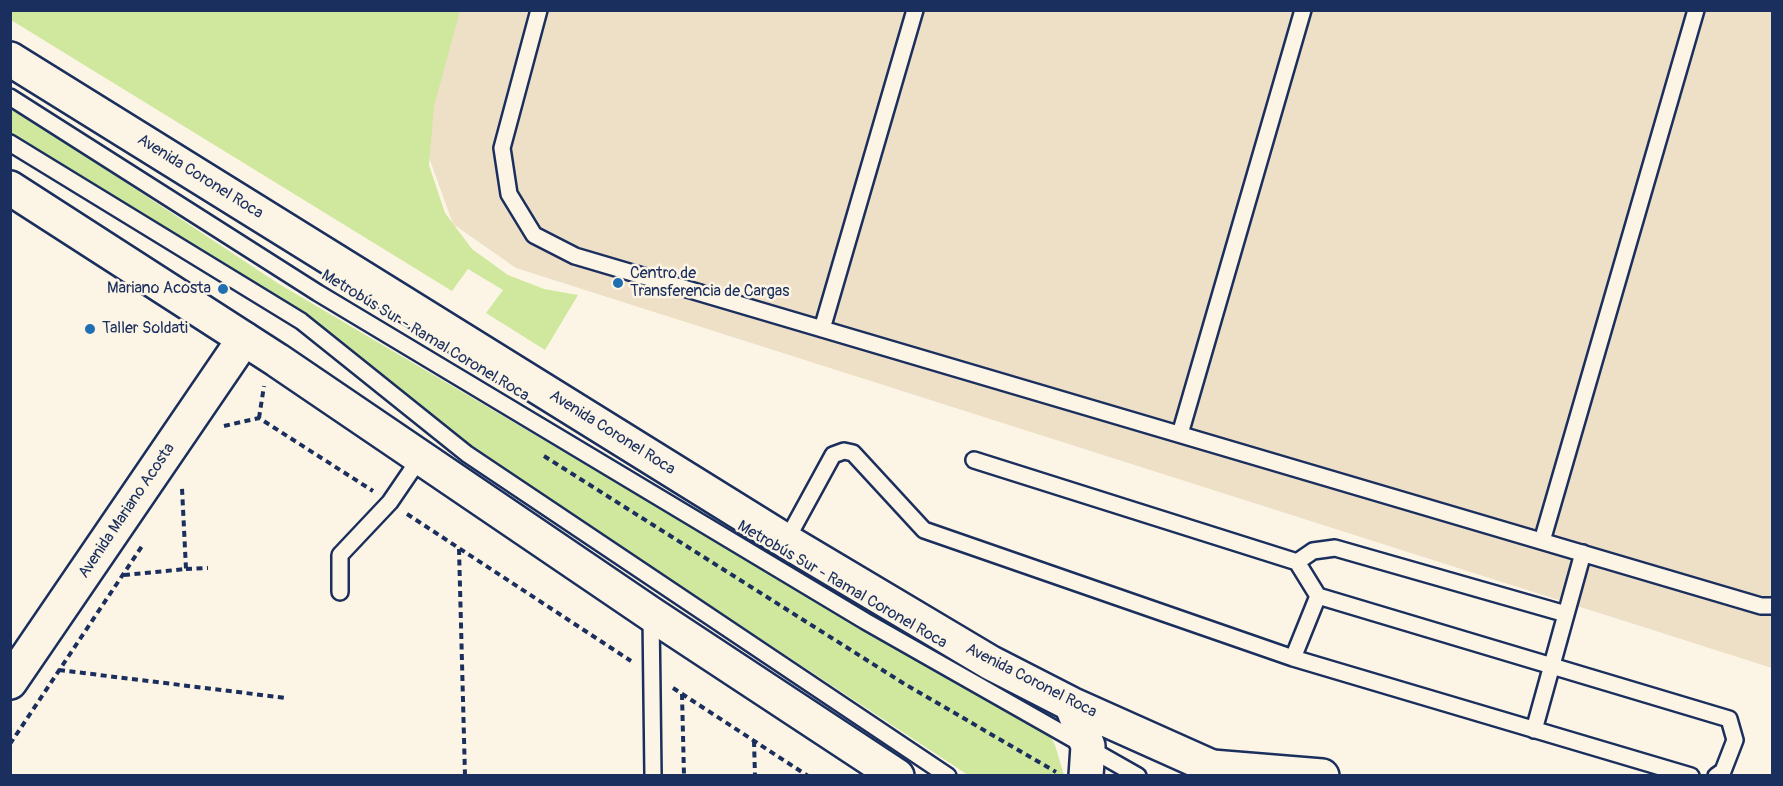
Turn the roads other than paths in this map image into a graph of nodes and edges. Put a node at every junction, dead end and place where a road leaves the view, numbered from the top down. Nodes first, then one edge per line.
1 (539, 10) edge
2 (915, 10) edge
3 (1303, 10) edge
4 (1696, 10) edge
5 (10, 59) edge
6 (10, 97) edge
7 (10, 143) edge
8 (10, 188) edge
9 (822, 329) junction
10 (244, 339) junction
11 (1180, 434) junction
12 (420, 458) junction
13 (974, 460) dead end
14 (786, 541) junction
15 (1542, 541) junction
16 (1583, 553) junction
17 (1297, 562) junction
18 (340, 592) dead end
19 (1318, 597) junction
20 (1773, 606) edge
21 (651, 614) junction
22 (1566, 614) junction
23 (1293, 658) junction
24 (1551, 666) junction
25 (10, 682) edge
26 (1071, 704) junction
27 (1533, 730) junction
28 (1087, 761) edge
29 (1222, 771) edge
30 (653, 776) edge
31 (897, 776) edge
32 (948, 776) edge
33 (1138, 776) edge
34 (1322, 776) edge
35 (1691, 776) edge
36 (1716, 776) edge

1 - 9 lane
2 - 9 lane
3 - 11 lane
4 - 15 lane
5 - 14 main road, Avenida Coronel Roca
6 - 28 lane, Metrobús Sur - Ramal Coronel Roca
7 - 32 lane
8 - 10 main road
9 - 11 lane
10 - 12 main road
10 - 25 main road, Avenida Mariano Acosta
11 - 15 lane
12 - 18 lane
12 - 21 main road
13 - 17 lane
14 - 23 lane
14 - 26 main road, Avenida Coronel Roca
15 - 16 lane
16 - 20 lane
16 - 22 lane
17 - 19 lane
17 - 22 lane
19 - 23 lane
19 - 24 lane
21 - 30 lane
21 - 31 main road
22 - 24 lane
23 - 27 lane
24 - 27 lane
24 - 36 lane
26 - 28 main road
26 - 29 main road, Avenida Coronel Roca
27 - 35 lane
28 - 33 lane, Metrobús Sur - Ramal Coronel Roca
29 - 34 main road, Avenida Coronel Roca

